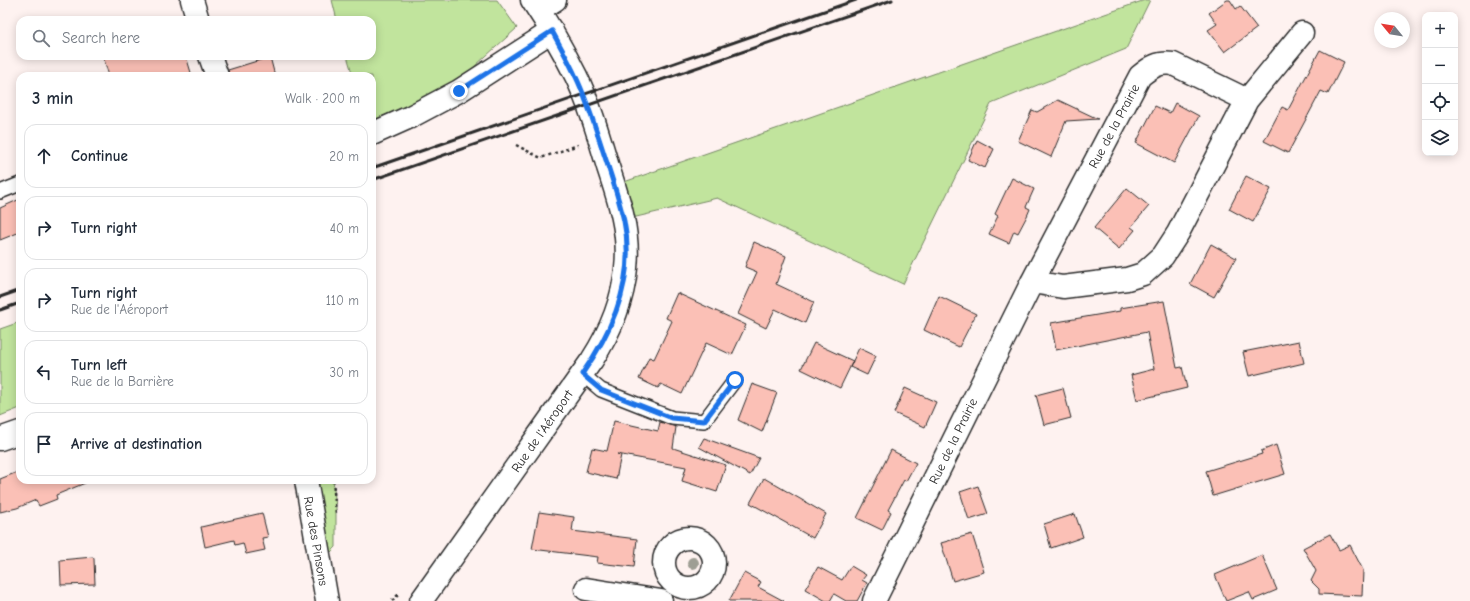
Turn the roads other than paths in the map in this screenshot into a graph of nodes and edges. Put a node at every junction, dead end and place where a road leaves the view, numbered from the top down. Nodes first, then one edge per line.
1 (192, 0) edge
2 (542, 3) edge
3 (197, 16) edge
4 (552, 31) junction
5 (1302, 33) dead end
6 (211, 60) edge
7 (216, 72) edge
8 (1247, 100) junction
9 (376, 132) edge
10 (16, 186) edge
11 (0, 192) edge
12 (1032, 282) junction
13 (582, 374) junction
14 (735, 380) dead end
15 (16, 433) edge
16 (0, 439) edge
17 (307, 484) edge
18 (586, 589) dead end
19 (327, 601) edge
20 (421, 601) edge
21 (661, 601) edge
22 (874, 601) edge

1 - 3 street
2 - 4 street, Rue de l'Aéroport
4 - 9 street
4 - 13 street, Rue de l'Aéroport
5 - 8 street
6 - 7 street
8 - 12 street
8 - 12 street, Rue de la Prairie
10 - 11 lane
12 - 22 street, Rue de la Prairie
13 - 14 lane
13 - 20 street, Rue de l'Aéroport
15 - 16 street
17 - 19 street, Rue des Pinsons
18 - 21 street

